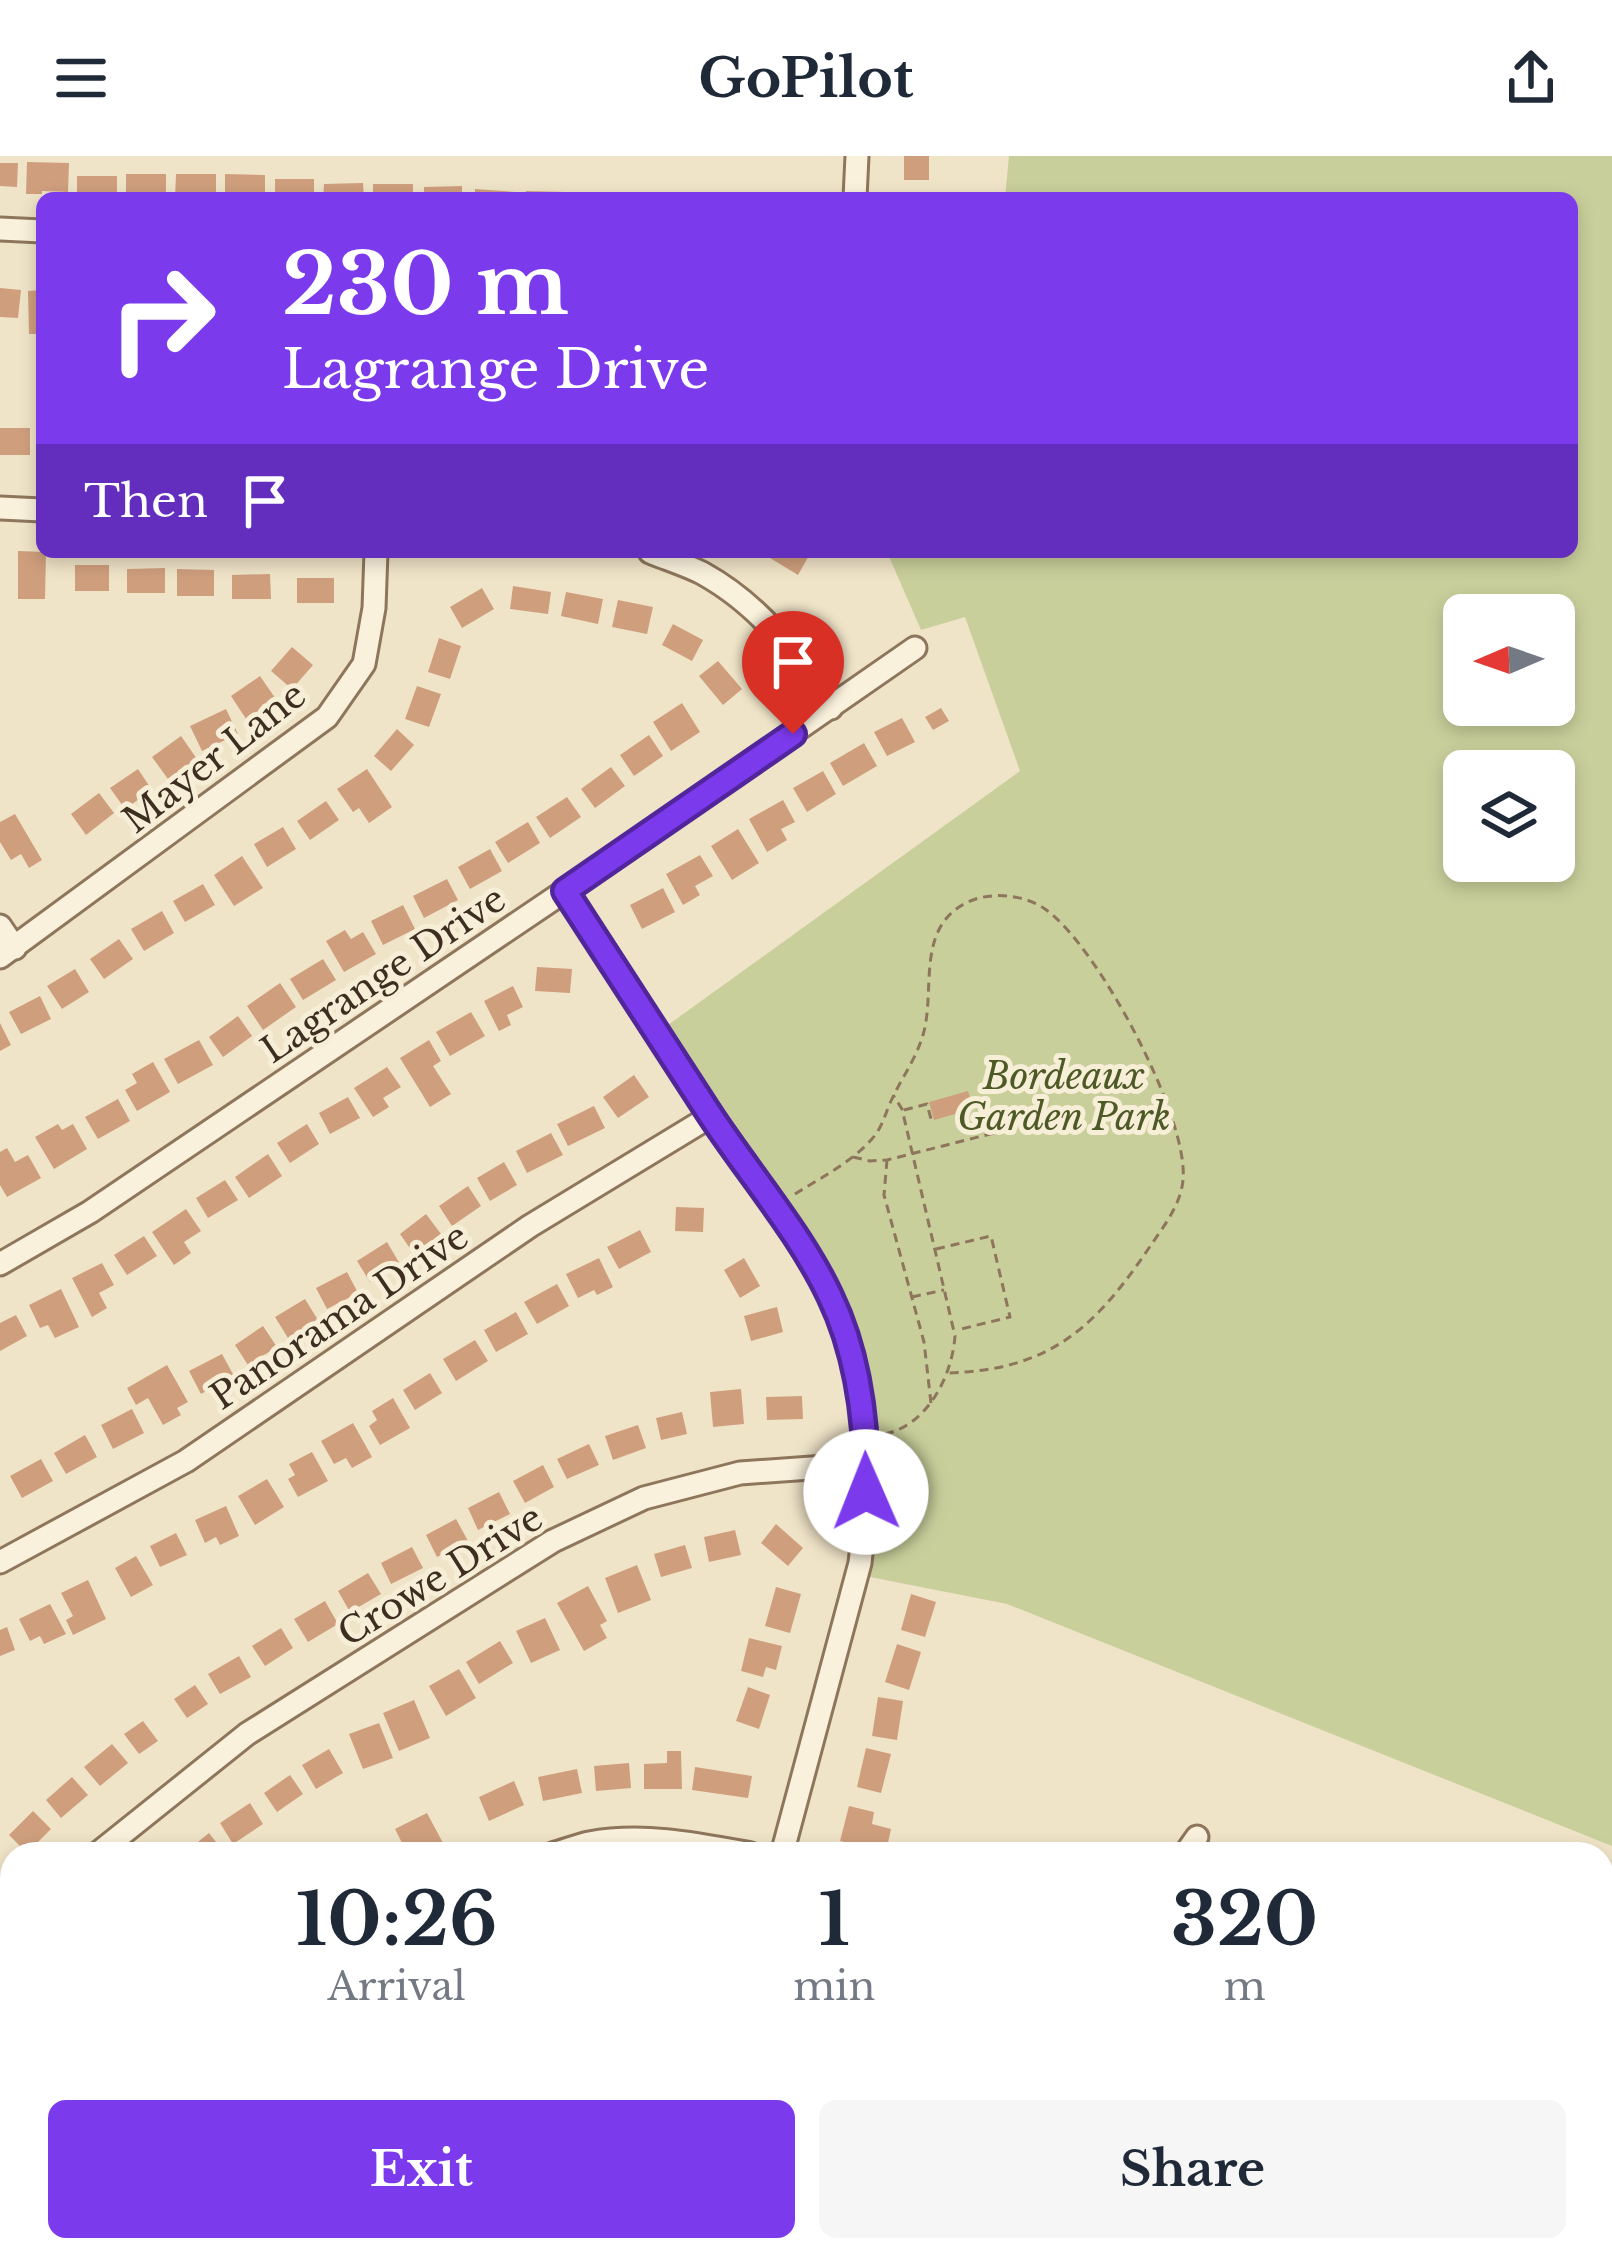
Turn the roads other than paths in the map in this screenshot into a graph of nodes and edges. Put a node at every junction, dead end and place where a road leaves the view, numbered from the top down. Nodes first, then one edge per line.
1 (857, 156) edge
2 (855, 192) edge
3 (0, 229) edge
4 (36, 232) edge
5 (0, 508) edge
6 (36, 510) edge
7 (376, 558) edge
8 (665, 558) edge
9 (915, 648) dead end
10 (831, 709) junction
11 (565, 891) junction
12 (0, 926) edge
13 (8, 953) edge
14 (711, 1116) junction
15 (0, 1264) edge
16 (866, 1464) junction
17 (0, 1562) edge
18 (112, 1842) edge
19 (605, 1842) edge
20 (685, 1842) edge
21 (785, 1842) edge

1 - 2 street
3 - 4 street
5 - 6 street
7 - 13 street, Mayer Lane
8 - 10 street
9 - 10 street, Lagrange Drive
10 - 11 street, Lagrange Drive
11 - 14 street
11 - 15 street, Lagrange Drive
12 - 13 street
14 - 16 street
14 - 17 street, Panorama Drive
16 - 18 street, Crowe Drive
16 - 21 street
19 - 20 street

